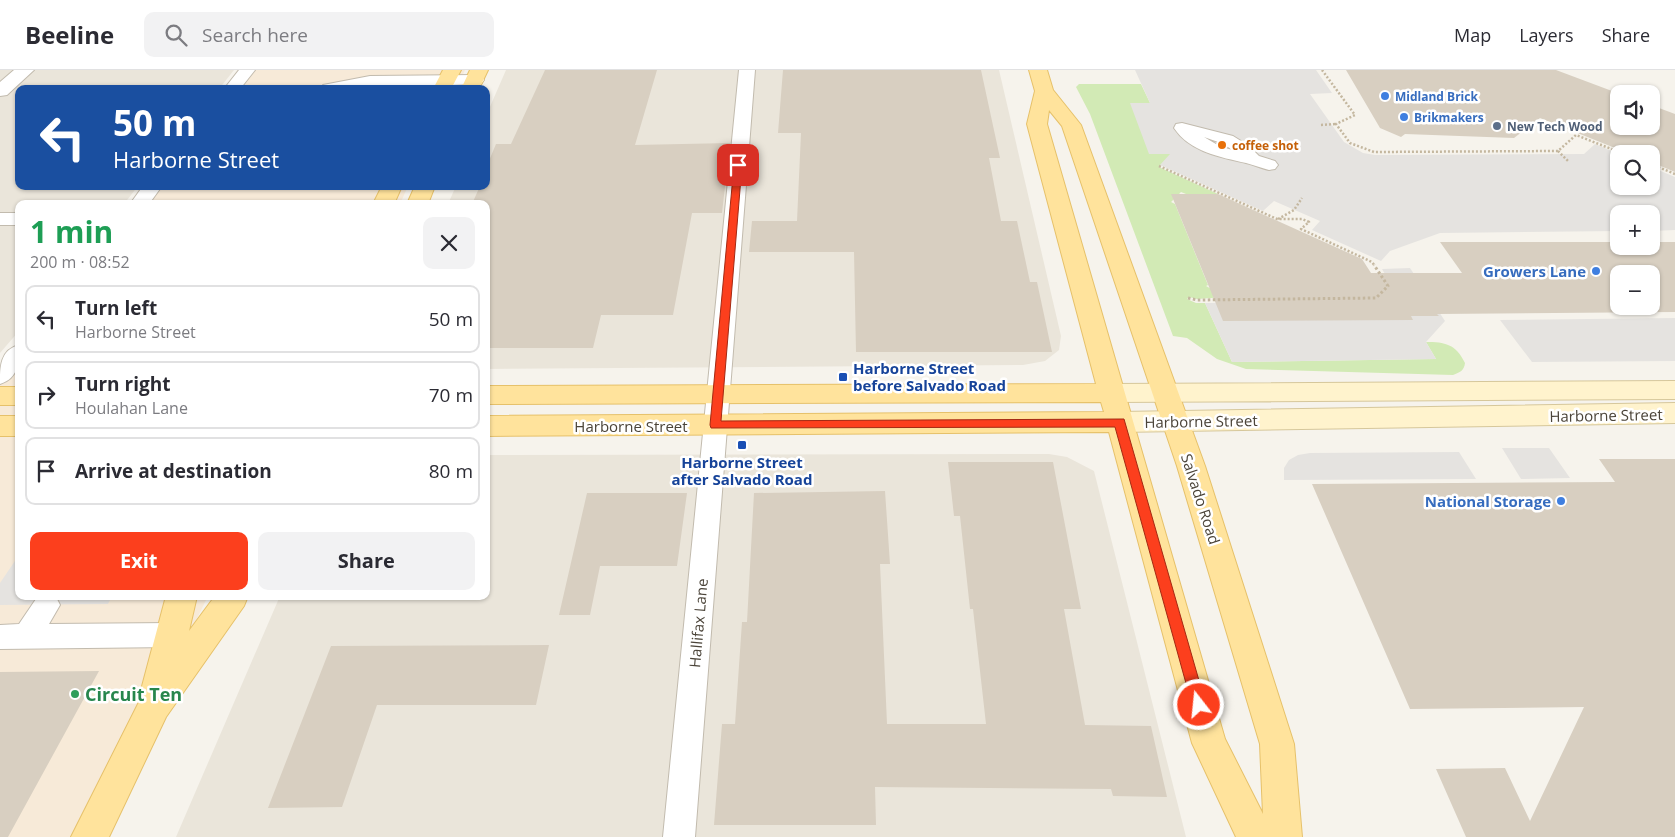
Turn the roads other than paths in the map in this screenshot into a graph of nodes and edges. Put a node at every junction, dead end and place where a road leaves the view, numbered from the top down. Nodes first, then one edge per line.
1 (25, 70) edge
2 (247, 70) edge
3 (747, 70) edge
4 (1038, 70) edge
5 (447, 80) edge
6 (475, 80) edge
7 (235, 85) edge
8 (350, 85) edge
9 (7, 91) edge
10 (1044, 91) junction
11 (1178, 126) dead end
12 (1269, 165) dead end
13 (150, 190) edge
14 (142, 200) edge
15 (0, 219) edge
16 (15, 219) edge
17 (15, 357) edge
18 (0, 376) edge
19 (1675, 390) edge
20 (1165, 392) junction
21 (1111, 393) junction
22 (490, 395) edge
23 (0, 396) edge
24 (15, 396) edge
25 (717, 410) junction
26 (1675, 414) edge
27 (1120, 422) junction
28 (1175, 422) junction
29 (0, 426) edge
30 (15, 426) edge
31 (490, 426) edge
32 (181, 600) edge
33 (230, 600) edge
34 (46, 605) dead end
35 (173, 635) junction
36 (13, 637) edge
37 (154, 706) junction
38 (90, 837) edge
39 (679, 837) edge
40 (1255, 837) edge
41 (1283, 837) edge

1 - 9 street
2 - 7 lane
3 - 25 lane, Hallifax Lane
4 - 10 main road, Salvado Road
5 - 6 street
5 - 8 street
10 - 20 main road, Salvado Road
10 - 21 main road, Salvado Road
11 - 12 lane
13 - 14 lane
15 - 16 lane
17 - 18 lane
19 - 20 street, Harborne Street
20 - 21 street, Harborne Street
20 - 28 main road, Salvado Road
21 - 25 main road, Harborne Street
21 - 27 main road, Salvado Road
22 - 25 main road, Harborne Street
23 - 24 main road
25 - 27 main road, Harborne Street
25 - 31 main road, Harborne Street
25 - 39 lane, Hallifax Lane
26 - 28 street, Harborne Street
27 - 28 street, Harborne Street
27 - 40 main road, Salvado Road
28 - 41 main road, Salvado Road
29 - 30 main road
32 - 35 main road
33 - 37 main road
34 - 36 lane
35 - 36 lane
35 - 37 main road
37 - 38 main road

